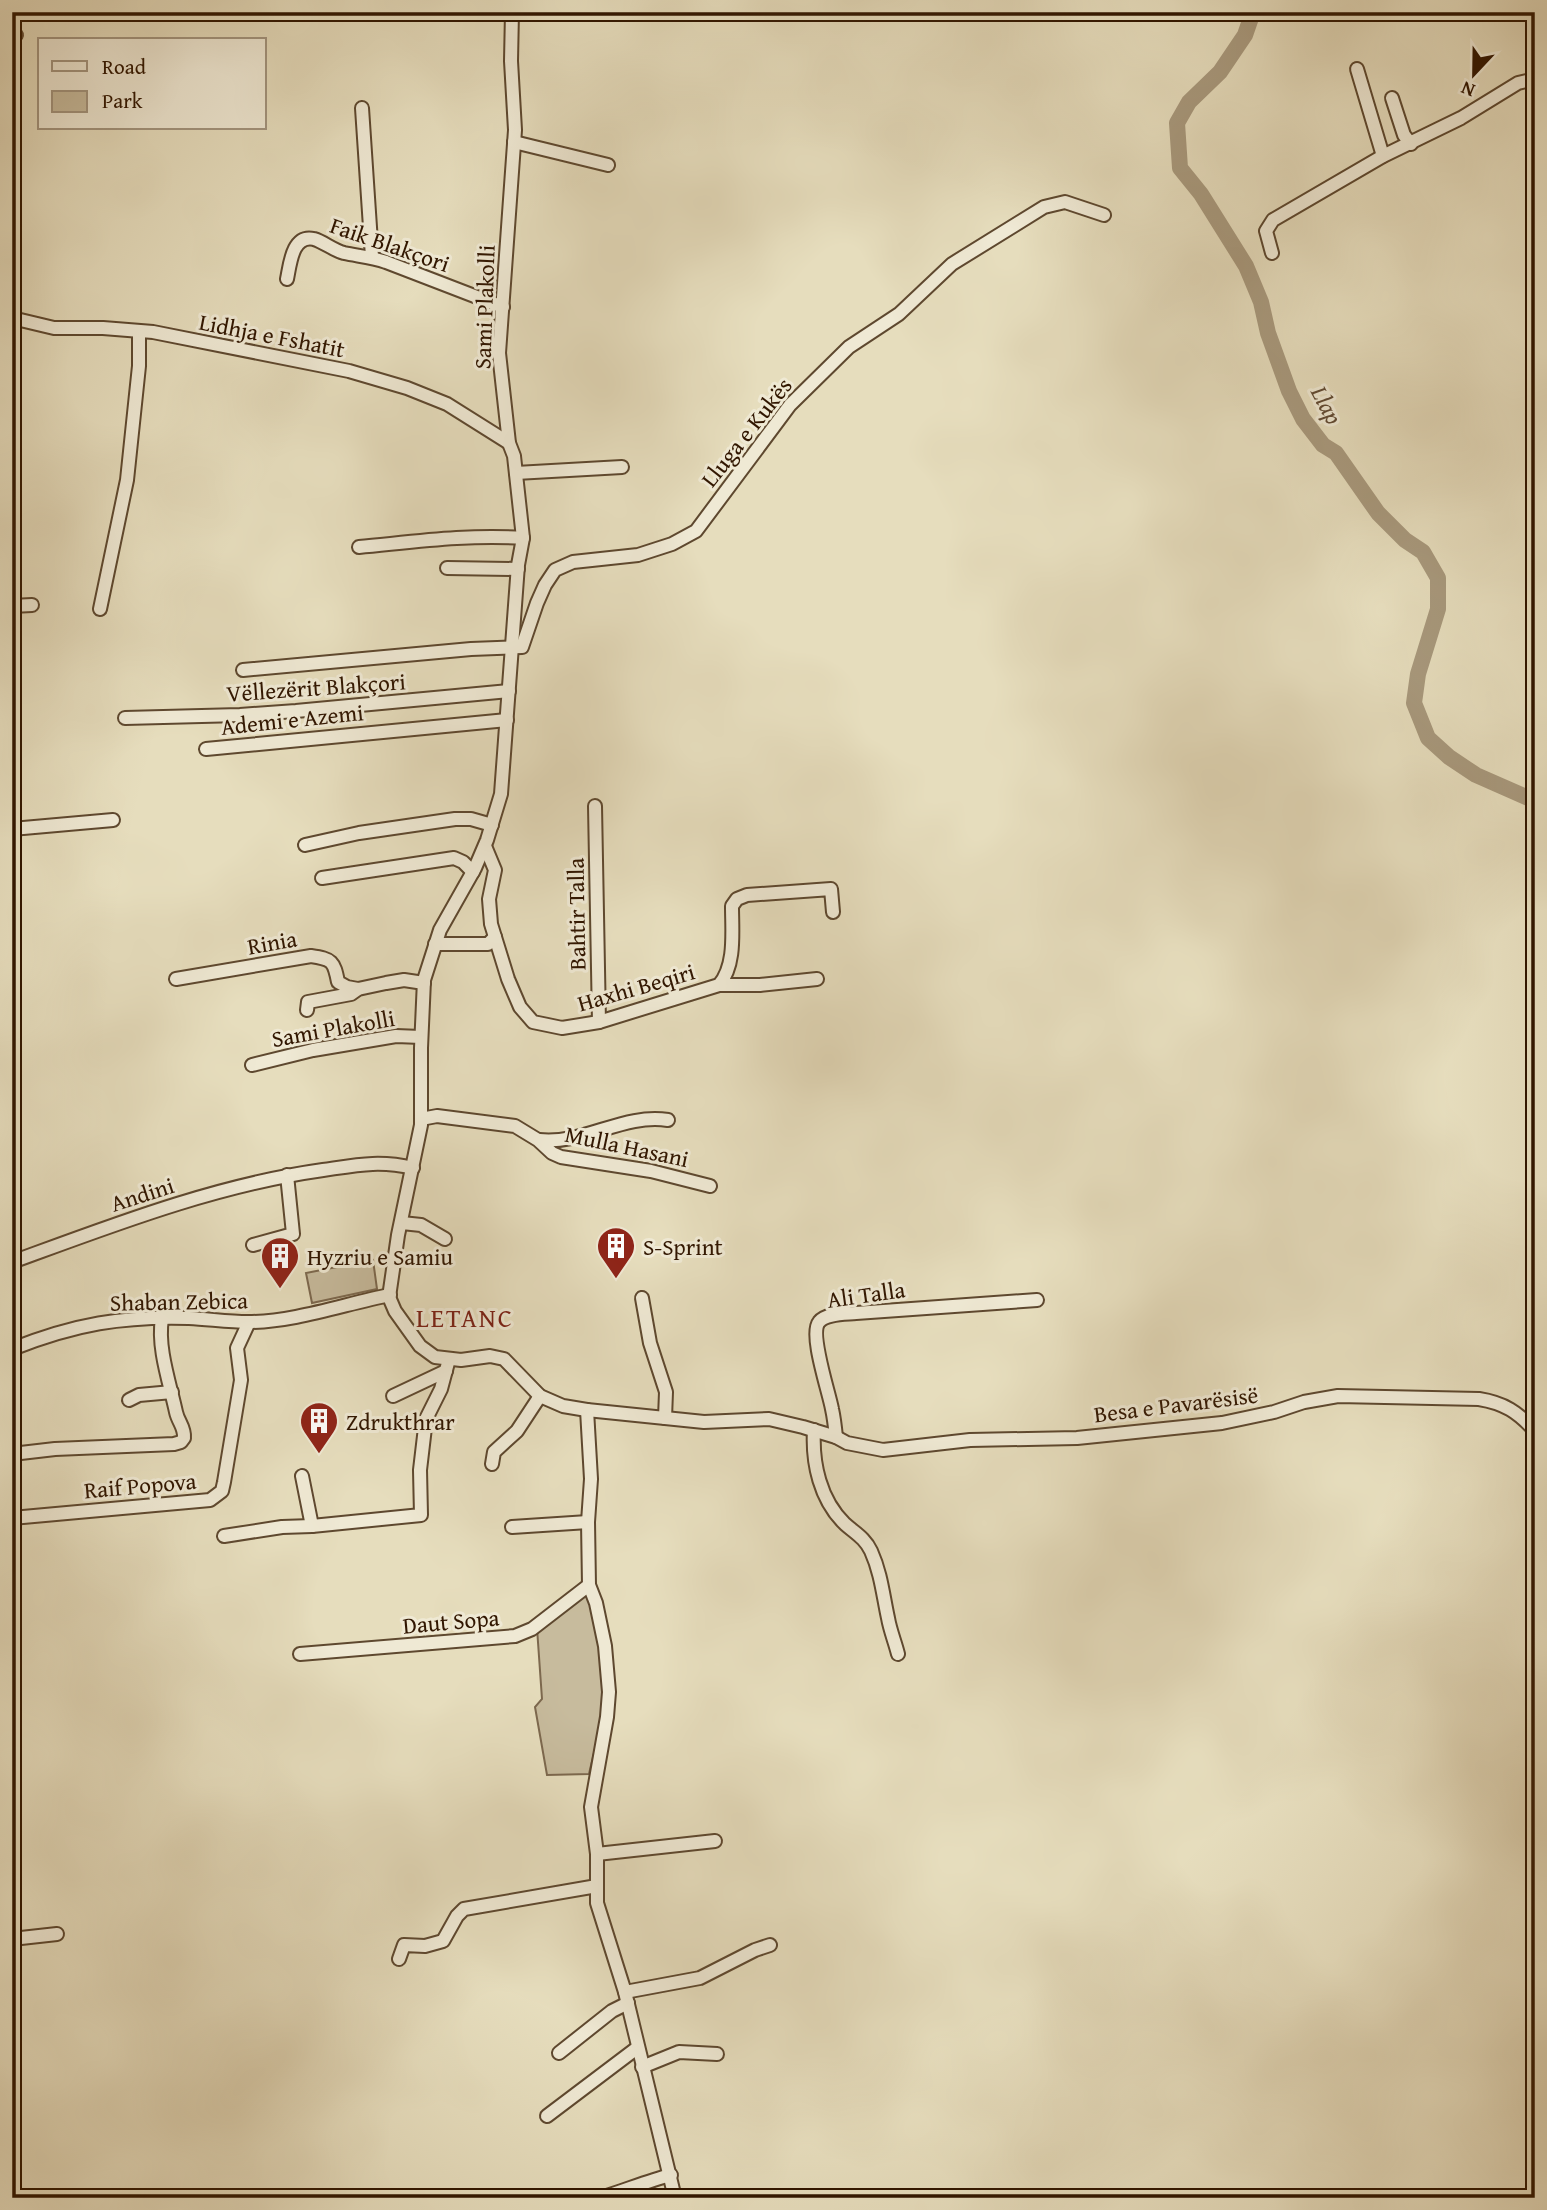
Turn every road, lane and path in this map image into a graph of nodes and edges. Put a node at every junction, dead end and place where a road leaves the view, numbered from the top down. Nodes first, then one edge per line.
1 (512, 12) edge
2 (1357, 69) dead end
3 (1535, 79) edge
4 (1392, 98) dead end
5 (362, 108) dead end
6 (514, 142) junction
7 (1411, 144) junction
8 (1383, 156) junction
9 (608, 164) dead end
10 (1104, 215) dead end
11 (1272, 253) dead end
12 (372, 257) junction
13 (287, 279) dead end
14 (503, 307) junction
15 (12, 317) edge
16 (139, 332) junction
17 (509, 443) junction
18 (622, 467) dead end
19 (516, 473) junction
20 (523, 538) junction
21 (359, 547) dead end
22 (447, 568) dead end
23 (518, 569) junction
24 (32, 605) dead end
25 (12, 606) edge
26 (100, 609) dead end
27 (512, 648) junction
28 (243, 670) dead end
29 (509, 691) junction
30 (125, 718) dead end
31 (507, 720) junction
32 (206, 749) dead end
33 (595, 806) dead end
34 (113, 820) dead end
35 (492, 825) junction
36 (12, 829) edge
37 (304, 845) dead end
38 (485, 846) junction
39 (473, 872) junction
40 (322, 878) dead end
41 (833, 912) dead end
42 (495, 937) junction
43 (435, 944) junction
44 (176, 979) dead end
45 (817, 979) dead end
46 (424, 983) junction
47 (719, 985) junction
48 (358, 989) junction
49 (307, 1010) dead end
50 (599, 1021) junction
51 (421, 1037) junction
52 (252, 1065) dead end
53 (421, 1119) junction
54 (668, 1120) dead end
55 (538, 1140) junction
56 (413, 1168) junction
57 (287, 1175) junction
58 (710, 1186) dead end
59 (401, 1223) junction
60 (444, 1239) dead end
61 (253, 1245) dead end
62 (12, 1262) edge
63 (390, 1295) junction
64 (642, 1298) dead end
65 (1037, 1300) dead end
66 (162, 1319) junction
67 (249, 1322) junction
68 (809, 1325) dead end
69 (12, 1349) edge
70 (447, 1365) junction
71 (172, 1392) junction
72 (540, 1395) junction
73 (393, 1396) dead end
74 (129, 1400) dead end
75 (587, 1410) junction
76 (665, 1419) junction
77 (1534, 1426) edge
78 (826, 1433) junction
79 (12, 1454) edge
80 (492, 1464) dead end
81 (302, 1476) dead end
82 (12, 1518) edge
83 (588, 1522) junction
84 (312, 1526) junction
85 (512, 1527) dead end
86 (224, 1536) dead end
87 (589, 1585) junction
88 (300, 1654) dead end
89 (898, 1654) dead end
90 (715, 1841) dead end
91 (597, 1854) junction
92 (597, 1886) junction
93 (57, 1934) dead end
94 (12, 1939) edge
95 (770, 1945) dead end
96 (399, 1959) dead end
97 (627, 1997) junction
98 (638, 2048) junction
99 (559, 2053) dead end
100 (717, 2054) dead end
101 (642, 2067) junction
102 (547, 2116) dead end
103 (671, 2175) junction
104 (600, 2198) edge
105 (675, 2198) edge

1 - 6 street, Sami Plakolli
2 - 8 street
3 - 7 street
4 - 7 street
5 - 12 street
6 - 9 street
6 - 14 street, Sami Plakolli
7 - 8 street
8 - 11 street
10 - 27 street, Lluga e Kukës
12 - 13 street, Faik Blakçori
12 - 14 street, Faik Blakçori
14 - 17 street, Sami Plakolli
15 - 16 street, Lidhja e Fshatit
16 - 17 street, Lidhja e Fshatit
16 - 26 street
17 - 19 street, Sami Plakolli
18 - 19 street
19 - 20 street, Sami Plakolli
20 - 21 street
20 - 23 street, Sami Plakolli
22 - 23 street
23 - 27 street, Sami Plakolli
24 - 25 street
27 - 28 street
27 - 29 street, Sami Plakolli
29 - 30 street, Vëllezërit Blakçori
29 - 31 street, Sami Plakolli
31 - 32 street, Ademi e Azemi
31 - 35 street, Sami Plakolli
33 - 50 street, Bahtir Talla
34 - 36 street
35 - 37 street
35 - 38 street, Sami Plakolli
38 - 39 street, Sami Plakolli
38 - 42 street, Haxhi Beqiri
39 - 40 street
39 - 43 street, Sami Plakolli
41 - 47 street, Haxhi Beqiri
42 - 43 street
42 - 50 street, Haxhi Beqiri
43 - 46 street, Sami Plakolli
44 - 48 street, Rinia
45 - 47 street
46 - 48 street
46 - 51 street, Sami Plakolli
47 - 50 street, Haxhi Beqiri
48 - 49 street
51 - 52 street, Sami Plakolli
51 - 53 street, Sami Plakolli
53 - 55 street, Mulla Hasani
53 - 56 street, Sami Plakolli
54 - 55 street, Mulla Hasani
55 - 58 street, Mulla Hasani
56 - 57 street, Andini
56 - 59 street, Sami Plakolli
57 - 61 street
57 - 62 street, Andini
59 - 60 street
59 - 63 street, Sami Plakolli
63 - 67 street, Shaban Zebica
63 - 70 street
64 - 76 street
65 - 78 street, Ali Talla
66 - 67 street, Shaban Zebica
66 - 69 street, Shaban Zebica
66 - 71 street
67 - 82 street, Raif Popova
68 - 78 street
70 - 72 street
70 - 73 street
70 - 84 street
71 - 74 street
71 - 79 street
72 - 75 street
72 - 80 street
75 - 76 street, Besa e Pavarësisë
75 - 83 street
76 - 78 street, Besa e Pavarësisë
77 - 78 street, Besa e Pavarësisë
78 - 89 street
81 - 84 street
83 - 85 street
83 - 87 street
84 - 86 street
87 - 88 street, Daut Sopa
87 - 91 street
90 - 91 street
91 - 92 street
92 - 96 street
92 - 97 street
93 - 94 street
95 - 97 street
97 - 98 street
97 - 99 street
98 - 101 street
98 - 102 street
100 - 101 street
101 - 103 street
103 - 104 street
103 - 105 street

